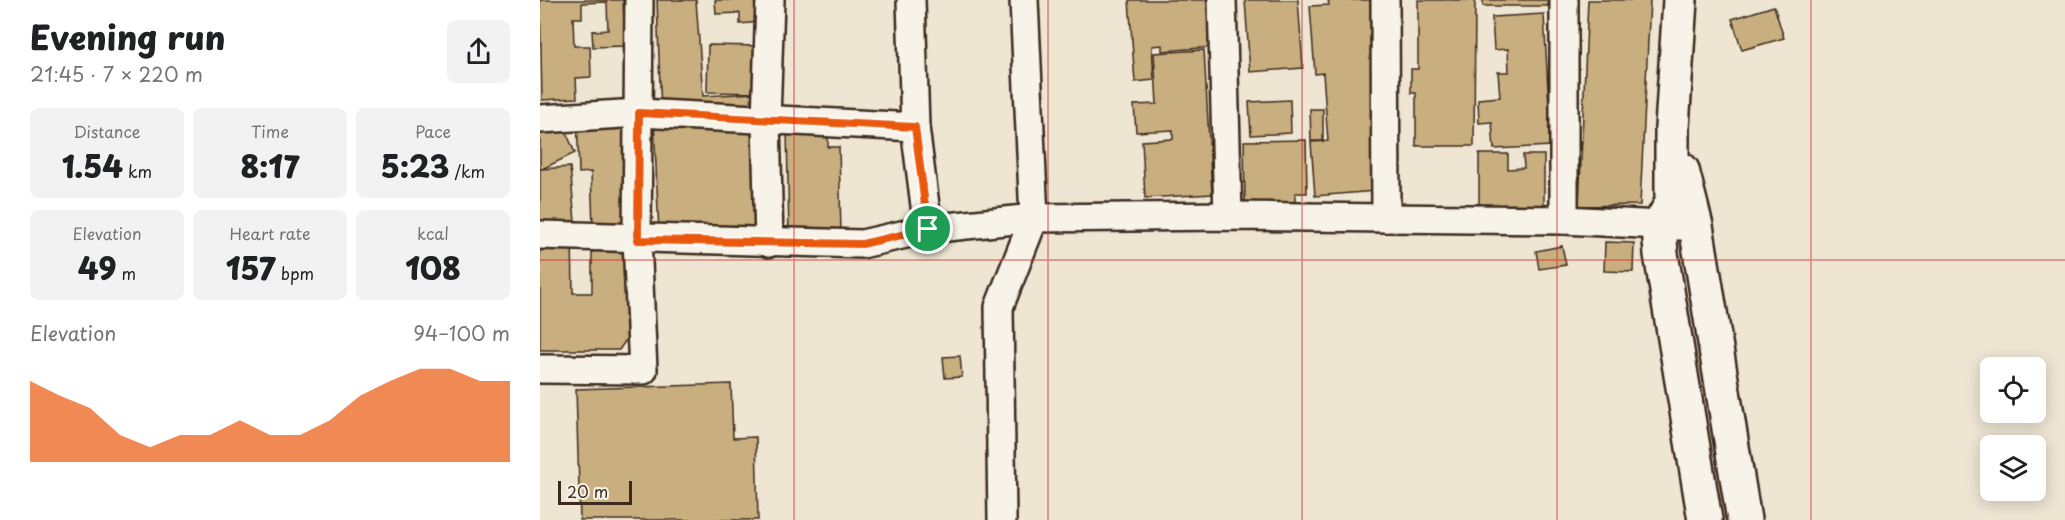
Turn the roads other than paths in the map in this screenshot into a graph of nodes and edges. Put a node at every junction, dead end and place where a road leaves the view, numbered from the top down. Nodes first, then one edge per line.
1 (639, 0) edge
2 (770, 0) edge
3 (911, 0) edge
4 (1024, 0) edge
5 (1222, 0) edge
6 (1385, 0) edge
7 (1563, 0) edge
8 (1680, 0) edge
9 (639, 113) junction
10 (540, 119) edge
11 (766, 119) junction
12 (915, 127) junction
13 (1672, 128) junction
14 (1228, 216) junction
15 (1034, 218) junction
16 (1386, 218) junction
17 (1564, 220) junction
18 (1659, 226) junction
19 (1696, 226) junction
20 (928, 229) junction
21 (540, 236) edge
22 (638, 240) junction
23 (769, 243) junction
24 (540, 369) edge
25 (1002, 520) edge
26 (1706, 520) edge
27 (1744, 520) edge

1 - 9 street
2 - 11 street
3 - 12 street
4 - 15 street
5 - 14 street
6 - 16 street
7 - 17 street
8 - 13 main road
9 - 10 street
9 - 11 street
9 - 22 street
11 - 12 street
11 - 23 street
12 - 20 street
13 - 18 main road
13 - 19 main road
14 - 15 street
14 - 16 street
15 - 20 street
15 - 25 street
16 - 17 street
17 - 18 street
18 - 19 street
18 - 26 main road
19 - 27 main road
20 - 23 street
21 - 22 street
22 - 23 street
22 - 24 street

